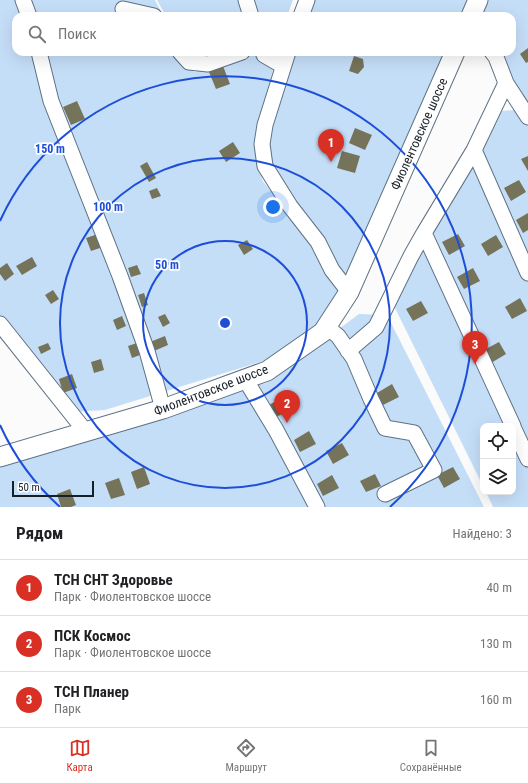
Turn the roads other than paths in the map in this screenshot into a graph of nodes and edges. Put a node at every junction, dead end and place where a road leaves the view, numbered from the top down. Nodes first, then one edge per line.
1 (23, 0) edge
2 (246, 0) edge
3 (307, 0) edge
4 (478, 0) edge
5 (123, 8) dead end
6 (28, 12) edge
7 (138, 12) edge
8 (250, 12) edge
9 (302, 12) edge
10 (473, 12) edge
11 (40, 56) edge
12 (184, 56) edge
13 (231, 56) edge
14 (270, 56) edge
15 (453, 56) edge
16 (495, 56) edge
17 (496, 56) edge
18 (286, 59) edge
19 (506, 82) junction
20 (528, 99) edge
21 (528, 117) edge
22 (474, 150) junction
23 (424, 233) junction
24 (528, 273) edge
25 (349, 292) junction
26 (0, 324) edge
27 (327, 327) junction
28 (348, 351) junction
29 (245, 379) junction
30 (163, 409) junction
31 (512, 423) edge
32 (86, 432) junction
33 (516, 433) edge
34 (0, 457) edge
35 (528, 459) edge
36 (385, 494) dead end
37 (317, 507) edge

1 - 6 lane
2 - 8 lane
3 - 9 lane
4 - 10 main road
5 - 7 lane
11 - 30 lane
12 - 13 lane
14 - 18 lane
15 - 25 main road, Фиолентовское шоссе
16 - 19 lane
17 - 20 lane
18 - 25 lane
19 - 21 lane
19 - 22 lane
22 - 23 lane
22 - 24 lane
23 - 28 lane
23 - 31 lane
25 - 27 main road, Фиолентовское шоссе
26 - 32 lane
27 - 28 lane
27 - 29 main road, Фиолентовское шоссе
28 - 36 lane
29 - 30 main road, Фиолентовское шоссе
29 - 37 lane
30 - 32 main road, Фиолентовское шоссе
32 - 34 main road, Фиолентовское шоссе
33 - 35 lane

